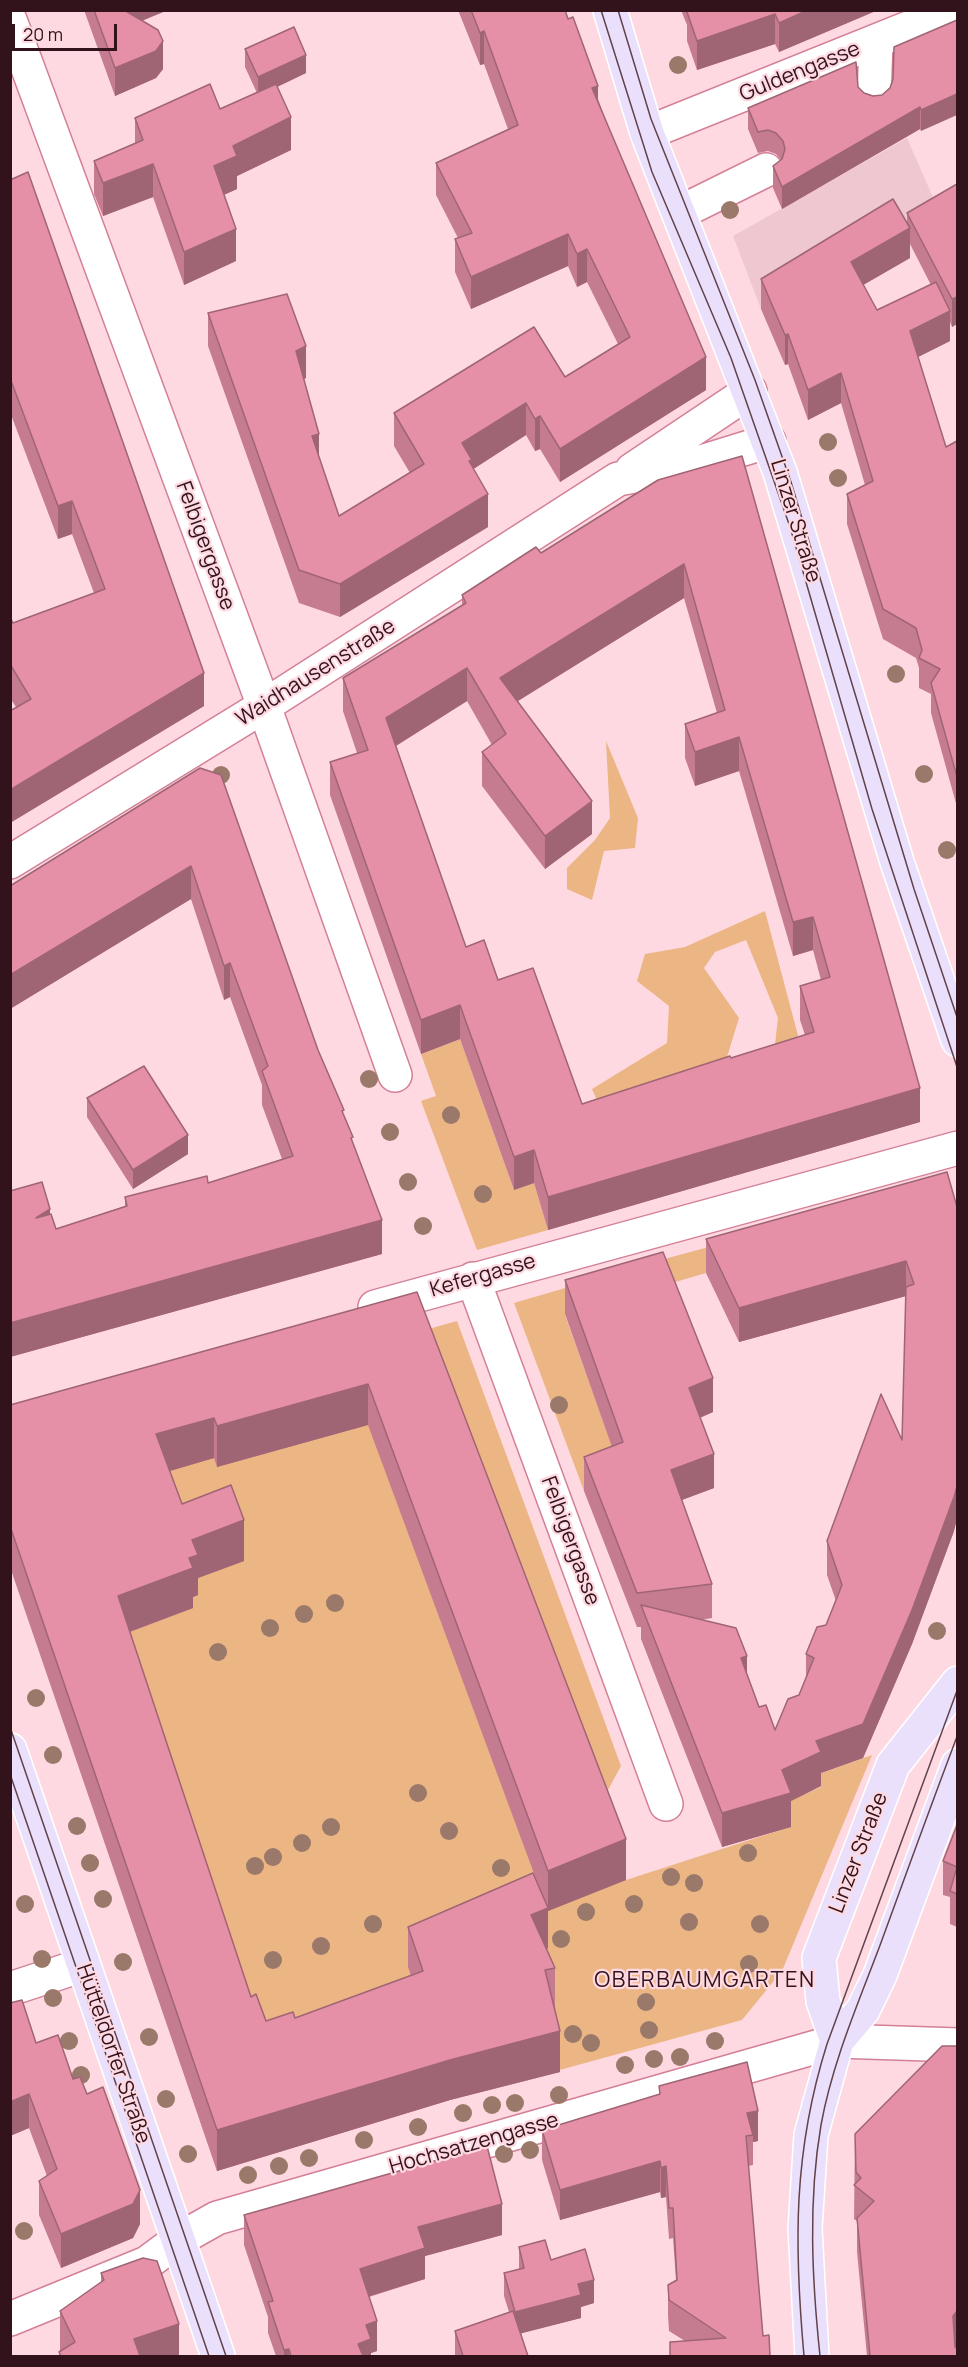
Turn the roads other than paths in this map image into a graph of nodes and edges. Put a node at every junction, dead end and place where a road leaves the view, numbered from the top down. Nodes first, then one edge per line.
1 (610, 10) edge
2 (953, 10) edge
3 (10, 20) edge
4 (876, 42) junction
5 (874, 99) edge
6 (647, 133) junction
7 (765, 170) dead end
8 (679, 213) junction
9 (750, 391) junction
10 (770, 441) junction
11 (618, 479) junction
12 (264, 706) junction
13 (10, 862) edge
14 (957, 1040) edge
15 (395, 1075) dead end
16 (957, 1148) edge
17 (473, 1279) junction
18 (349, 1315) edge
19 (957, 1683) edge
20 (10, 1750) edge
21 (957, 1765) edge
22 (666, 1804) dead end
23 (83, 1965) junction
24 (10, 1989) edge
25 (837, 2042) junction
26 (957, 2045) edge
27 (178, 2240) junction
28 (10, 2319) edge
29 (218, 2356) edge
30 (812, 2356) edge

1 - 6 main road, Linzer Straße
2 - 4 street, Guldengasse
3 - 12 street, Felbigergasse
4 - 5 street
4 - 6 street, Guldengasse
6 - 8 main road, Linzer Straße
7 - 8 street
8 - 9 main road, Linzer Straße
9 - 10 main road, Linzer Straße
9 - 11 street, Waidhausenstraße
10 - 11 street, Waidhausenstraße
10 - 14 main road, Linzer Straße
11 - 12 street, Waidhausenstraße
12 - 13 street, Waidhausenstraße
12 - 15 street, Felbigergasse
16 - 17 street, Kefergasse
17 - 18 street, Kefergasse
17 - 22 street, Felbigergasse
19 - 25 main road, Linzer Straße
20 - 23 main road, Hütteldorfer Straße
21 - 25 main road
23 - 24 street
23 - 27 main road, Hütteldorfer Straße
25 - 26 street, Hochsatzengasse
25 - 27 street, Hochsatzengasse
25 - 30 main road
27 - 28 street, Hochsatzengasse
27 - 29 main road, Hütteldorfer Straße

